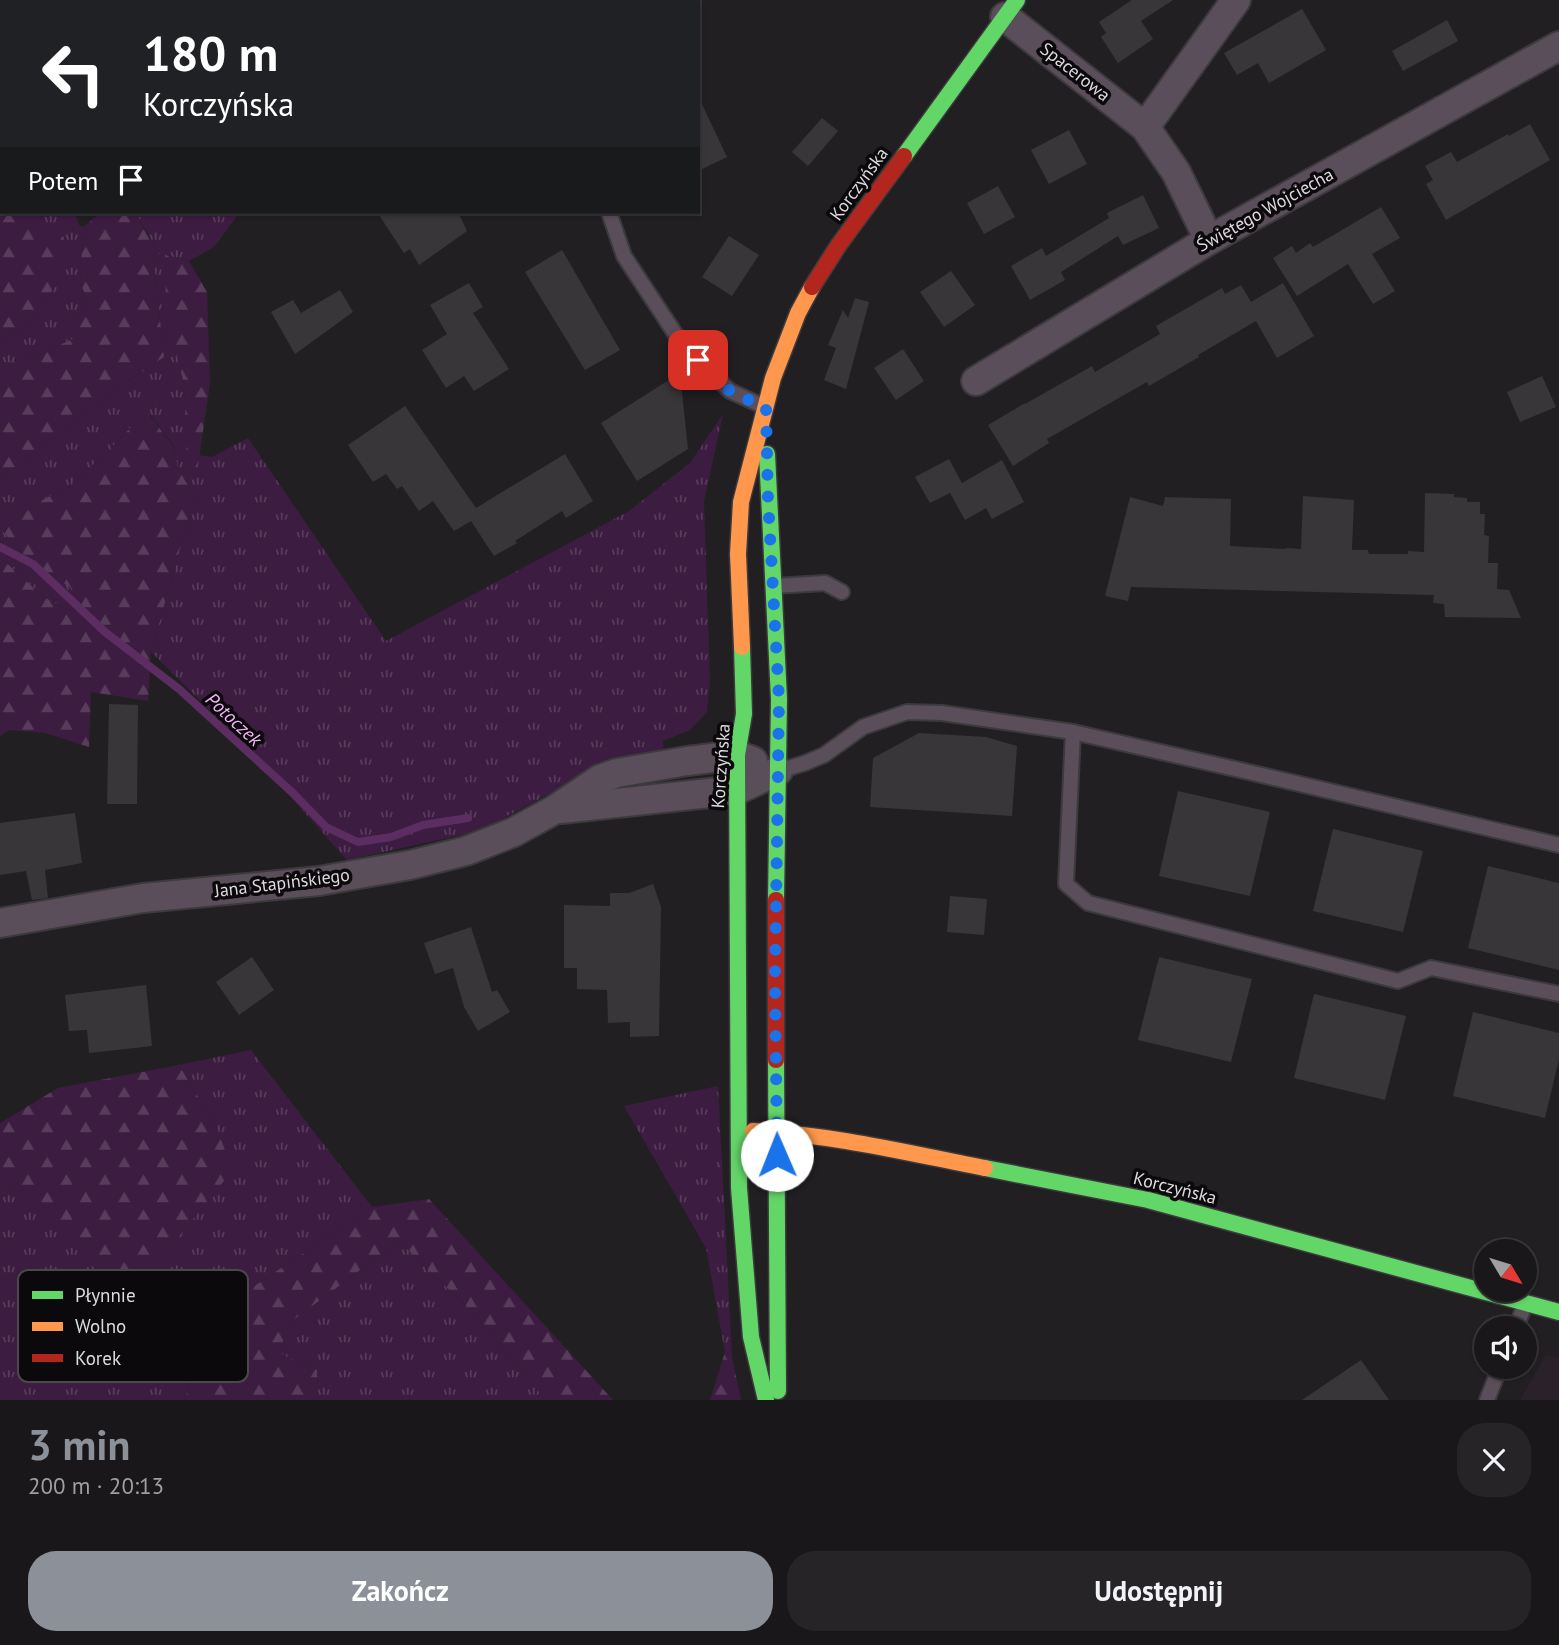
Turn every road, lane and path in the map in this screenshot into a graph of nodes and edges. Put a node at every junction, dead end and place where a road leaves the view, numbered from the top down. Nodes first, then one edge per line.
1 (1236, 0) edge
2 (1011, 9) edge
3 (1559, 46) edge
4 (1145, 127) junction
5 (610, 214) edge
6 (1209, 240) junction
7 (976, 381) dead end
8 (766, 408) junction
9 (773, 586) junction
10 (842, 592) dead end
11 (1073, 732) junction
12 (737, 755) junction
13 (778, 771) junction
14 (737, 790) junction
15 (554, 810) junction
16 (1559, 845) edge
17 (0, 923) edge
18 (1559, 994) edge
19 (738, 1131) junction
20 (776, 1132) junction
21 (1526, 1303) junction
22 (1559, 1312) edge
23 (1521, 1316) edge
24 (1495, 1379) edge
25 (766, 1400) edge
26 (778, 1400) edge
27 (1487, 1400) edge

1 - 4 street
2 - 4 street, Spacerowa
2 - 8 main road, Korczyńska
3 - 6 street, Świętego Wojciecha
4 - 6 street, Spacerowa
5 - 8 lane
6 - 7 street, Świętego Wojciecha
8 - 9 main road, Korczyńska
8 - 12 main road, Korczyńska
9 - 10 lane
9 - 13 main road, Korczyńska
11 - 13 lane
11 - 16 lane
11 - 18 lane
12 - 13 street, Jana Stapińskiego
12 - 14 main road, Korczyńska
12 - 15 street, Jana Stapińskiego
13 - 14 street, Jana Stapińskiego
13 - 20 main road, Korczyńska
14 - 15 street, Jana Stapińskiego
14 - 19 main road, Korczyńska
15 - 17 street, Jana Stapińskiego
19 - 20 main road, Korczyńska
19 - 25 main road, Korczyńska
20 - 21 main road, Korczyńska
20 - 26 main road, Korczyńska
21 - 22 main road, Korczyńska
21 - 23 lane
24 - 27 lane

